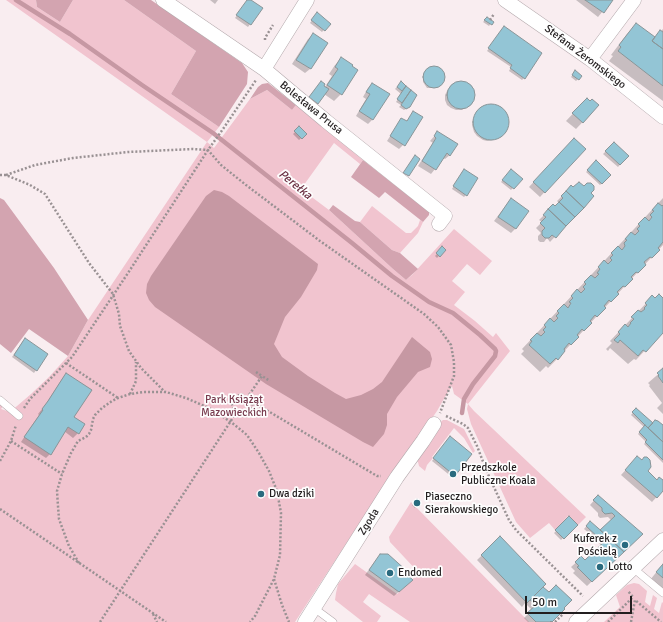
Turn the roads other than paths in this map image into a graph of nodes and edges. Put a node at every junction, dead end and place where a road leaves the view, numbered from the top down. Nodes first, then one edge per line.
1 (162, 0) edge
2 (307, 0) edge
3 (505, 0) edge
4 (634, 0) edge
5 (590, 59) junction
6 (264, 69) junction
7 (663, 117) edge
8 (439, 224) dead end
9 (0, 400) edge
10 (19, 416) dead end
11 (437, 418) road end
12 (663, 540) edge
13 (633, 568) junction
14 (663, 593) edge
15 (314, 608) junction
16 (305, 622) edge
17 (333, 622) edge
18 (576, 622) edge

1 - 6 street, Bolesława Prusa
2 - 6 street
3 - 5 street, Stefana Żeromskiego
4 - 5 street
5 - 7 street, Stefana Żeromskiego
6 - 8 street, Bolesława Prusa
9 - 10 lane
11 - 15 street, Zgoda
12 - 13 street
13 - 14 lane
13 - 18 street
15 - 16 street, Zgoda
15 - 17 lane

